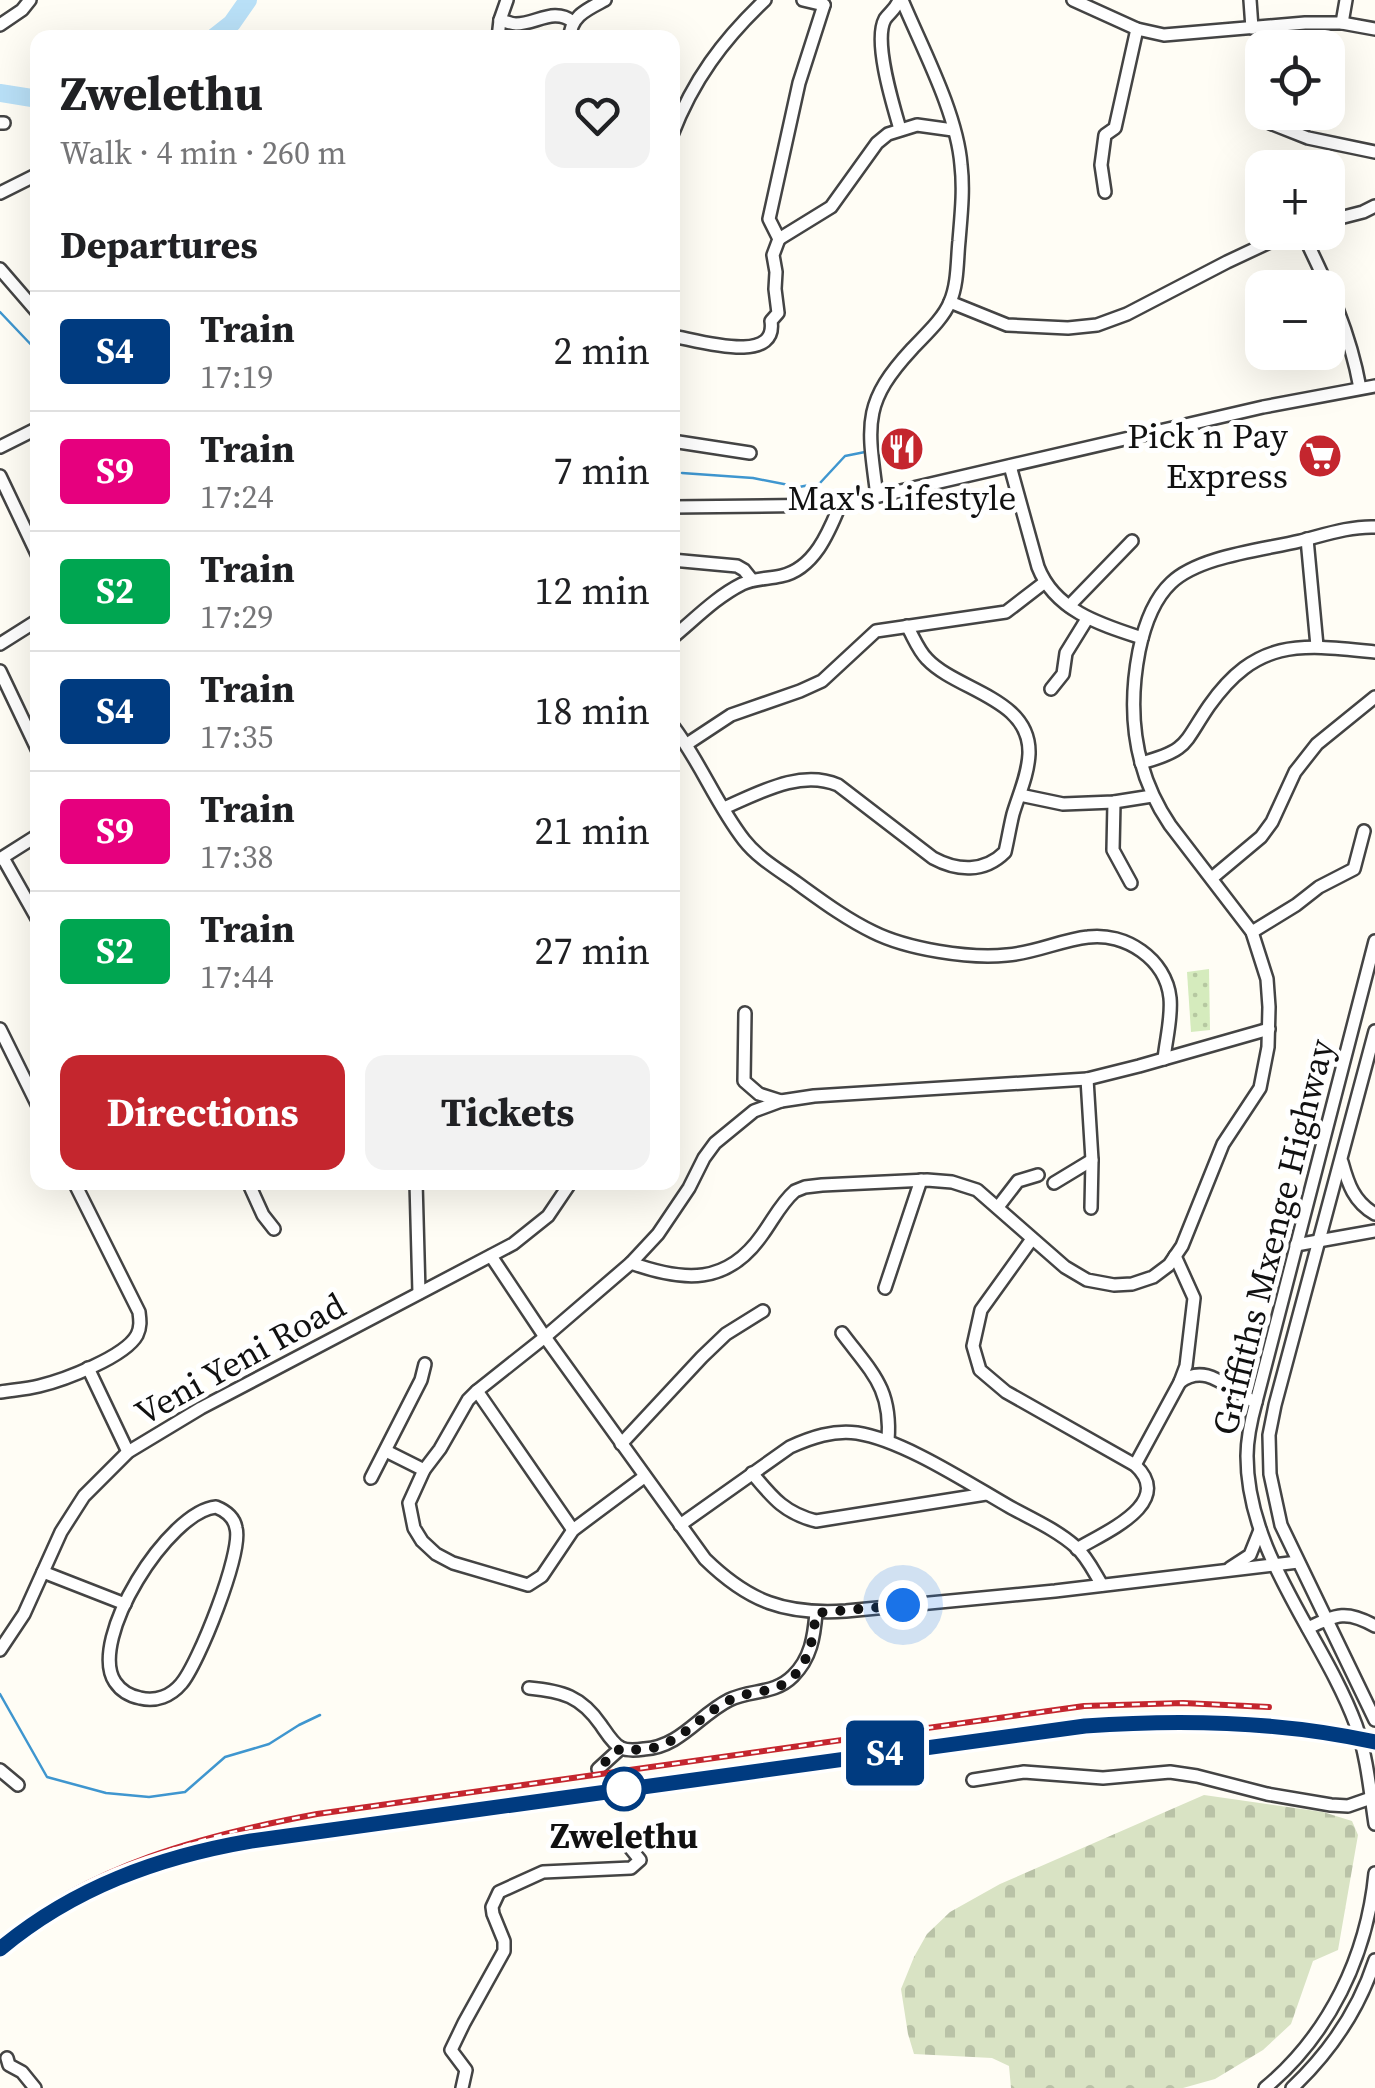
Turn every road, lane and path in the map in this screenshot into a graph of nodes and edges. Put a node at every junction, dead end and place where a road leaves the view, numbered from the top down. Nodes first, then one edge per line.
1 (30, 0) edge
2 (507, 0) edge
3 (605, 0) edge
4 (765, 0) edge
5 (803, 0) edge
6 (901, 0) edge
7 (1073, 0) edge
8 (1250, 0) edge
9 (1346, 0) edge
10 (829, 2) edge
11 (1105, 7) edge
12 (500, 20) junction
13 (572, 22) junction
14 (1342, 23) junction
15 (0, 25) edge
16 (1252, 28) junction
17 (1375, 28) edge
18 (1137, 29) junction
19 (499, 30) edge
20 (571, 30) edge
21 (680, 118) edge
22 (900, 129) junction
23 (954, 130) junction
24 (1289, 130) edge
25 (1375, 152) edge
26 (30, 178) edge
27 (1105, 192) dead end
28 (0, 193) edge
29 (1375, 206) edge
30 (1345, 216) edge
31 (779, 239) junction
32 (1252, 250) edge
33 (1311, 250) edge
34 (0, 269) edge
35 (950, 302) junction
36 (30, 304) edge
37 (680, 337) edge
38 (1375, 386) edge
39 (1360, 388) junction
40 (30, 432) edge
41 (680, 442) edge
42 (0, 447) edge
43 (750, 452) dead end
44 (1010, 466) junction
45 (0, 476) edge
46 (877, 496) junction
47 (840, 505) junction
48 (680, 507) edge
49 (1375, 527) edge
50 (30, 539) edge
51 (1307, 540) junction
52 (1132, 541) dead end
53 (680, 561) edge
54 (752, 580) junction
55 (1045, 582) junction
56 (1069, 606) junction
57 (1087, 618) junction
58 (30, 625) edge
59 (907, 626) junction
60 (680, 631) edge
61 (1142, 638) junction
62 (0, 644) edge
63 (1318, 646) junction
64 (1375, 652) edge
65 (0, 671) edge
66 (1051, 689) dead end
67 (1375, 696) edge
68 (30, 733) edge
69 (680, 735) edge
70 (687, 744) junction
71 (1141, 763) junction
72 (1020, 795) junction
73 (1152, 796) junction
74 (1114, 802) junction
75 (724, 808) junction
76 (1364, 831) dead end
77 (30, 841) edge
78 (2, 859) edge
79 (1212, 878) junction
80 (1131, 882) dead end
81 (30, 906) edge
82 (1252, 932) junction
83 (1375, 942) edge
84 (745, 1013) dead end
85 (1269, 1028) junction
86 (0, 1030) edge
87 (1375, 1031) edge
88 (1164, 1059) junction
89 (1087, 1079) junction
90 (30, 1090) edge
91 (781, 1101) junction
92 (1341, 1158) junction
93 (1092, 1160) junction
94 (1038, 1174) dead end
95 (921, 1180) junction
96 (1054, 1182) dead end
97 (78, 1190) edge
98 (252, 1190) edge
99 (419, 1190) edge
100 (566, 1190) edge
101 (998, 1207) junction
102 (1091, 1208) dead end
103 (1375, 1214) edge
104 (274, 1228) dead end
105 (1375, 1230) edge
106 (1032, 1239) junction
107 (1318, 1242) junction
108 (1296, 1245) junction
109 (491, 1256) junction
110 (1175, 1256) junction
111 (631, 1262) junction
112 (885, 1288) dead end
113 (419, 1293) junction
114 (763, 1311) dead end
115 (842, 1333) dead end
116 (545, 1337) junction
117 (425, 1364) dead end
118 (88, 1368) junction
119 (1180, 1382) junction
120 (0, 1392) edge
121 (476, 1392) junction
122 (1256, 1402) junction
123 (888, 1441) junction
124 (621, 1444) junction
125 (386, 1451) junction
126 (128, 1452) junction
127 (1135, 1465) junction
128 (424, 1470) junction
129 (752, 1473) junction
130 (644, 1477) junction
131 (371, 1478) dead end
132 (986, 1494) junction
133 (680, 1525) junction
134 (1261, 1529) junction
135 (573, 1530) junction
136 (1077, 1549) junction
137 (1298, 1562) junction
138 (1276, 1565) junction
139 (43, 1572) junction
140 (1222, 1572) junction
141 (1102, 1585) junction
142 (125, 1604) junction
143 (816, 1613) junction
144 (1326, 1619) junction
145 (1375, 1626) edge
146 (1308, 1628) junction
147 (0, 1650) edge
148 (529, 1688) dead end
149 (1375, 1720) edge
150 (621, 1748) junction
151 (598, 1769) dead end
152 (0, 1770) edge
153 (973, 1780) dead end
154 (18, 1785) dead end
155 (1371, 1798) junction
156 (1375, 1824) edge
157 (620, 1834) dead end
158 (1375, 1873) edge
159 (1375, 1960) edge
160 (8, 2058) dead end
161 (35, 2088) edge
162 (462, 2088) edge
163 (1265, 2088) edge
164 (1292, 2088) edge

1 - 15 street
2 - 12 street
3 - 13 street
4 - 21 street
5 - 10 street
6 - 22 street
6 - 23 street
7 - 11 street
8 - 16 street
9 - 14 street
10 - 31 street
11 - 18 street
12 - 13 street
12 - 19 street
13 - 20 street
14 - 16 street
14 - 17 street
16 - 18 street
18 - 27 street
22 - 23 street
22 - 31 street
23 - 35 street
24 - 25 street
26 - 28 street
29 - 30 street
31 - 37 street
32 - 35 street
33 - 39 street
34 - 36 street
35 - 46 street
38 - 39 street
39 - 44 street
40 - 42 street
41 - 43 street
44 - 46 street
44 - 55 street
45 - 50 street
46 - 47 street
47 - 48 street
47 - 54 street
49 - 51 street
51 - 61 street
51 - 63 street
52 - 56 street
53 - 54 street
54 - 60 street
55 - 56 street
55 - 59 street
56 - 57 street
57 - 61 street
57 - 66 street
58 - 62 street
59 - 70 street
59 - 72 street
61 - 71 street
63 - 64 street
63 - 71 street
65 - 68 street
67 - 79 street
69 - 70 street
70 - 75 street
71 - 73 street
72 - 74 street
72 - 75 street
73 - 74 street
73 - 79 street
74 - 80 street
75 - 88 street
76 - 82 street
77 - 78 street
78 - 81 street
79 - 82 street
82 - 85 street
83 - 108 street, Griffiths Mxenge Highway
84 - 91 street
85 - 88 street
85 - 110 street
86 - 90 street
87 - 92 street, Griffiths Mxenge Highway
88 - 89 street
89 - 91 street
89 - 93 street
91 - 111 street
92 - 103 street
92 - 107 street, Griffiths Mxenge Highway
93 - 96 street
93 - 102 street
94 - 101 street
95 - 101 street
95 - 111 street
95 - 112 street
97 - 118 street
98 - 104 street
99 - 113 street
100 - 109 street, Veni Yeni Road
101 - 106 street
105 - 107 street
106 - 110 street
106 - 127 street
107 - 108 street
107 - 137 street, Griffiths Mxenge Highway
108 - 122 street, Griffiths Mxenge Highway
109 - 113 street, Veni Yeni Road
109 - 116 street
110 - 119 street
111 - 116 street
113 - 126 street, Veni Yeni Road
114 - 124 street
115 - 123 street
116 - 121 street
116 - 124 street
117 - 125 street
118 - 120 street
118 - 126 street
119 - 122 street
119 - 127 street
121 - 128 street
121 - 135 street
122 - 134 street, Griffiths Mxenge Highway
123 - 129 street
123 - 132 street
124 - 130 street
125 - 128 street
125 - 131 street
126 - 139 street, Veni Yeni Road
127 - 136 street
128 - 135 street
129 - 132 street
129 - 133 street
130 - 133 street
130 - 135 street
132 - 136 street
133 - 143 street
134 - 138 street, Griffiths Mxenge Highway
134 - 140 street
136 - 141 street
137 - 138 street
137 - 144 street, Griffiths Mxenge Highway
138 - 140 street
138 - 146 street, Griffiths Mxenge Highway
139 - 142 street
139 - 147 street, Veni Yeni Road
140 - 141 street
141 - 143 street
142 - 142 street
143 - 150 street
144 - 145 street
144 - 146 street
144 - 149 street, Griffiths Mxenge Highway
146 - 155 street, Griffiths Mxenge Highway
148 - 150 street
150 - 151 street
152 - 154 street
153 - 155 street
155 - 156 street, Griffiths Mxenge Highway
157 - 162 street
158 - 163 street
159 - 164 street
160 - 161 street

